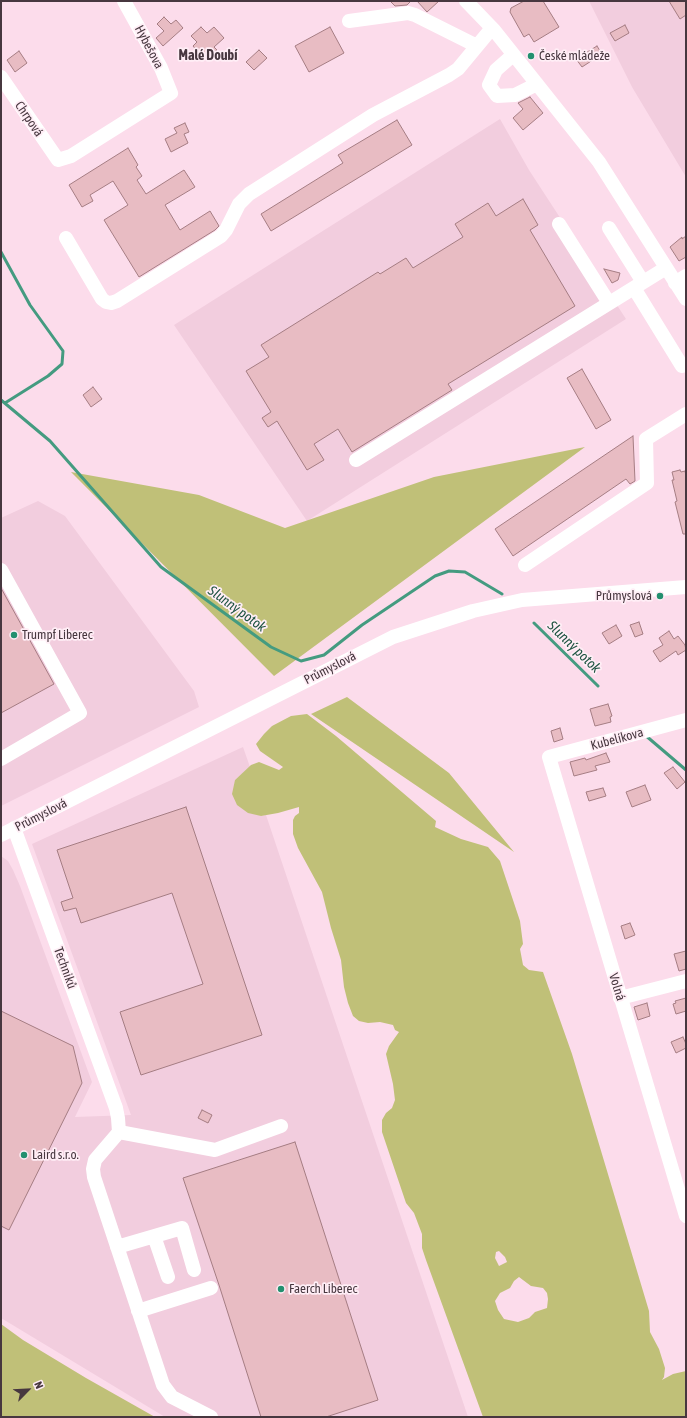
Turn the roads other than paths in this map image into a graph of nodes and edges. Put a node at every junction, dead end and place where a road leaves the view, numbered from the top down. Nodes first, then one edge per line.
1 (124, 1) edge
2 (466, 1) edge
3 (349, 21) dead end
4 (492, 28) junction
5 (477, 46) junction
6 (513, 55) junction
7 (1, 77) edge
8 (537, 84) junction
9 (58, 160) joint
10 (560, 224) dead end
11 (609, 228) dead end
12 (66, 238) dead end
13 (666, 268) junction
14 (681, 279) edge
15 (638, 285) junction
16 (686, 299) edge
17 (609, 303) junction
18 (682, 366) dead end
19 (686, 414) edge
20 (356, 460) dead end
21 (525, 565) dead end
22 (1, 570) edge
23 (686, 587) edge
24 (686, 720) edge
25 (549, 757) joint
26 (1, 759) edge
27 (14, 828) junction
28 (1, 835) edge
29 (686, 981) edge
30 (620, 998) junction
31 (281, 1126) dead end
32 (119, 1132) junction
33 (686, 1216) edge
34 (154, 1236) junction
35 (117, 1246) junction
36 (194, 1270) dead end
37 (168, 1277) dead end
38 (211, 1288) dead end
39 (138, 1311) junction
40 (211, 1417) edge

1 - 9 street, Hybešova
2 - 4 street
3 - 5 street
4 - 5 street
4 - 6 street
5 - 12 street
6 - 8 street
6 - 8 street
7 - 9 street, Chrpová
8 - 13 street
10 - 17 street
11 - 15 street
13 - 14 street
13 - 15 street
14 - 16 street
15 - 17 street
15 - 18 street
17 - 20 street
19 - 21 street
22 - 26 street
23 - 27 street, Průmyslová
24 - 25 street, Kubelíkova
25 - 30 street, Volná
27 - 28 street, Průmyslová
27 - 32 street, Techniků
29 - 30 street
30 - 33 street, Volná
31 - 32 street
32 - 35 street
34 - 35 street
34 - 36 street
34 - 37 street
35 - 39 street
38 - 39 street
39 - 40 street

